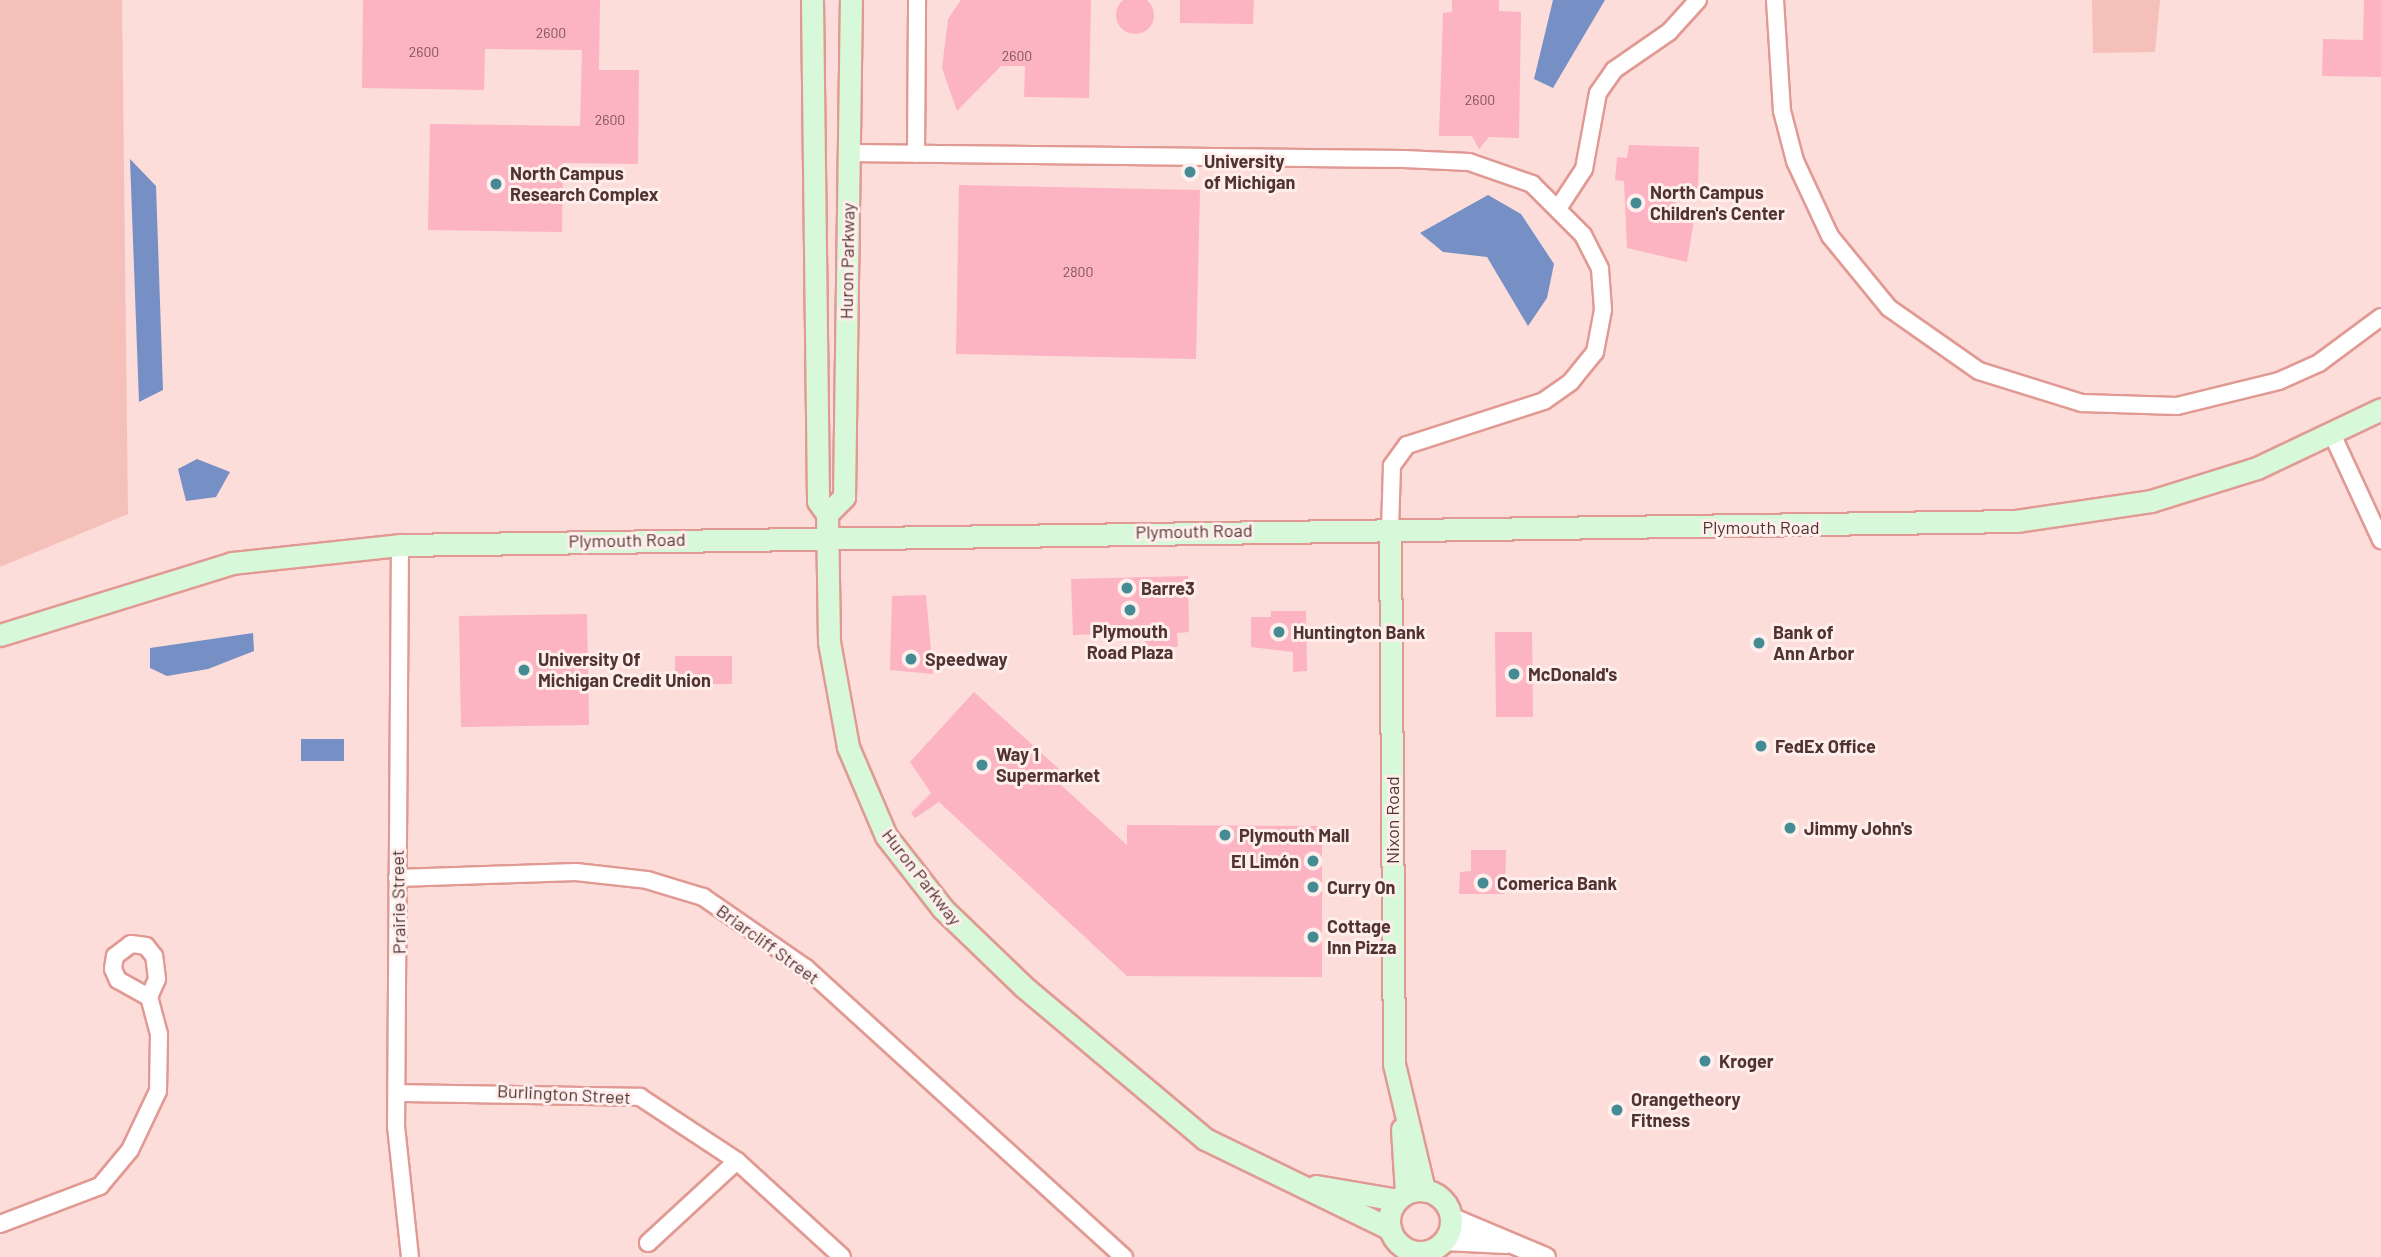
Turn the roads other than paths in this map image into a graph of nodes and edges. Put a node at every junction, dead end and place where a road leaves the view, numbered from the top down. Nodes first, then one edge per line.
1 (812, 0) edge
2 (851, 0) edge
3 (916, 0) edge
4 (1698, 0) edge
5 (1775, 0) edge
6 (812, 130) junction
7 (849, 153) junction
8 (916, 154) junction
9 (1559, 207) junction
10 (2381, 317) edge
11 (2381, 409) edge
12 (2332, 434) junction
13 (827, 525) junction
14 (1390, 530) junction
15 (2381, 540) edge
16 (400, 545) junction
17 (0, 635) edge
18 (397, 878) junction
19 (149, 997) dead end
20 (397, 1093) junction
21 (737, 1161) junction
22 (1278, 1177) junction
23 (1409, 1194) junction
24 (1450, 1217) junction
25 (0, 1224) edge
26 (1390, 1229) junction
27 (648, 1243) dead end
28 (1506, 1243) junction
29 (1441, 1247) edge
30 (1418, 1254) edge
31 (410, 1257) edge
32 (842, 1257) edge
33 (1124, 1257) edge
34 (1545, 1257) edge

1 - 6 main road, Huron Parkway
2 - 7 main road, Huron Parkway
3 - 8 street
4 - 9 street
5 - 10 street
6 - 7 main road
6 - 13 main road, Huron Parkway
7 - 8 street
7 - 13 main road, Huron Parkway
8 - 9 street
9 - 14 street
11 - 12 main road, Plymouth Road
12 - 14 main road, Plymouth Road
12 - 15 street
13 - 14 main road, Plymouth Road
13 - 16 main road, Plymouth Road
13 - 22 main road, Huron Parkway
14 - 23 main road, Nixon Road
16 - 17 main road, Plymouth Road
16 - 18 street, Prairie Street
18 - 20 street, Prairie Street
18 - 33 street, Briarcliff Street
19 - 25 street
20 - 21 street, Burlington Street
20 - 31 street, Prairie Street
21 - 27 street
21 - 32 street, Burlington Street
22 - 23 main road, Huron Parkway
22 - 26 main road, Huron Parkway
23 - 24 main road
23 - 26 main road
24 - 28 street
24 - 29 main road
26 - 30 main road
28 - 29 street
28 - 34 street
29 - 30 main road

